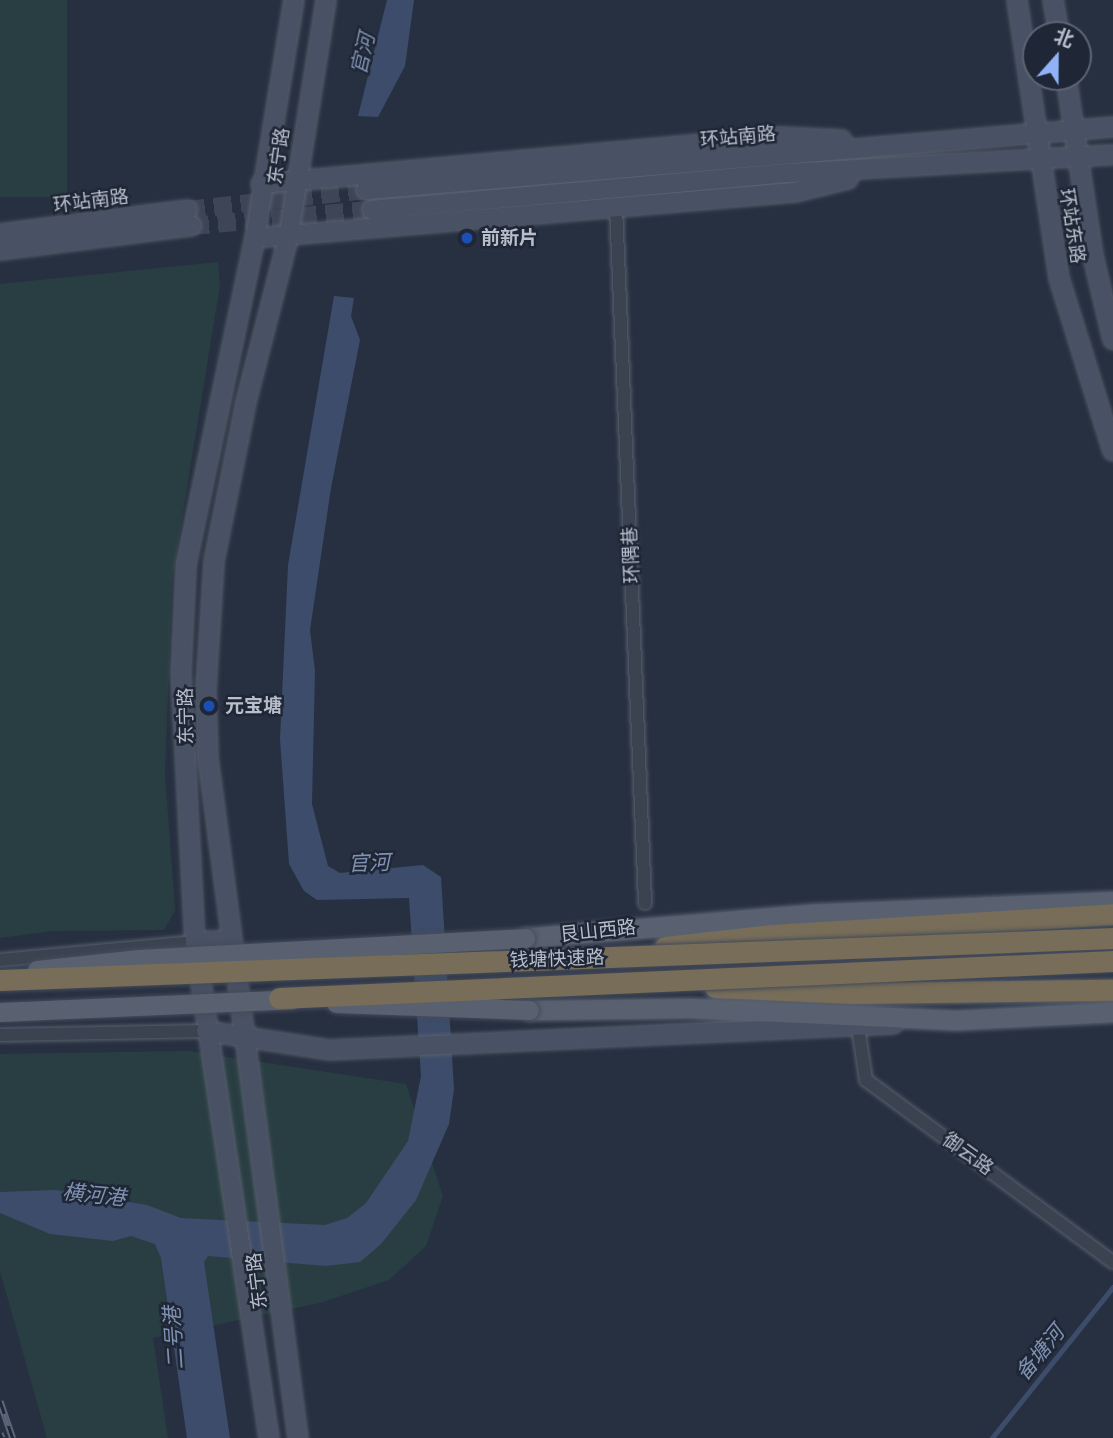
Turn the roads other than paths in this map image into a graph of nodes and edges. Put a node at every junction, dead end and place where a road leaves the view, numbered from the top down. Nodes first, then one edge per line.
1 (294, 0) edge
2 (326, 0) edge
3 (1017, 0) edge
4 (1053, 0) edge
5 (1057, 21) edge
6 (1068, 91) edge
7 (1113, 127) edge
8 (1075, 128) junction
9 (1038, 133) junction
10 (916, 143) junction
11 (1113, 155) edge
12 (1079, 158) junction
13 (1041, 162) junction
14 (883, 171) junction
15 (295, 183) junction
16 (261, 184) junction
17 (366, 190) tunnel mouth
18 (616, 207) junction
19 (372, 210) tunnel mouth
20 (0, 234) edge
21 (289, 234) junction
22 (255, 238) junction
23 (0, 250) edge
24 (1113, 340) edge
25 (1113, 451) edge
26 (1113, 901) edge
27 (645, 903) dead end
28 (1113, 914) edge
29 (1113, 938) edge
30 (232, 940) junction
31 (195, 942) junction
32 (0, 960) edge
33 (551, 960) junction
34 (1113, 961) edge
35 (0, 974) edge
36 (0, 980) edge
37 (653, 984) junction
38 (1113, 989) edge
39 (279, 998) junction
40 (0, 1012) edge
41 (1113, 1012) edge
42 (956, 1020) junction
43 (858, 1027) junction
44 (206, 1031) junction
45 (0, 1035) edge
46 (245, 1039) junction
47 (1113, 1262) edge
48 (269, 1438) edge
49 (298, 1438) edge

1 - 16 main road, 东宁路
2 - 15 main road, 东宁路
3 - 9 main road, 环站东路
4 - 5 main road
6 - 8 main road, 环站东路
7 - 8 main road, 环站南路
8 - 9 main road, 环站南路
8 - 12 main road, 环站东路
9 - 10 main road, 环站南路
9 - 13 main road, 环站东路
10 - 15 main road
10 - 17 main road, 环站南路
11 - 12 main road, 环站南路
12 - 13 main road, 环站南路
12 - 24 main road, 环站东路
13 - 14 main road, 环站南路
13 - 25 main road, 环站东路
14 - 18 main road
14 - 19 main road, 环站南路
15 - 16 main road
15 - 21 main road, 东宁路
16 - 22 main road, 东宁路
18 - 21 main road
18 - 27 street, 环隅巷
20 - 23 main road, 环站南路
21 - 22 main road
21 - 30 main road, 东宁路
22 - 31 main road, 东宁路
26 - 35 main road, 艮山西路, bridge
28 - 33 highway, bridge
29 - 33 highway, 钱塘快速路, bridge
30 - 31 main road
30 - 46 main road, 东宁路
31 - 32 street
31 - 44 main road, 东宁路
33 - 36 highway, 钱塘快速路, bridge
34 - 37 highway, 钱塘快速路, bridge
37 - 38 highway, bridge
37 - 39 highway, 钱塘快速路, bridge
39 - 40 main road, bridge
39 - 42 main road, bridge
41 - 42 main road
42 - 43 main road
43 - 46 main road
43 - 47 street, 御云路
44 - 45 street
44 - 46 main road
44 - 48 main road, 东宁路
46 - 49 main road, 东宁路

